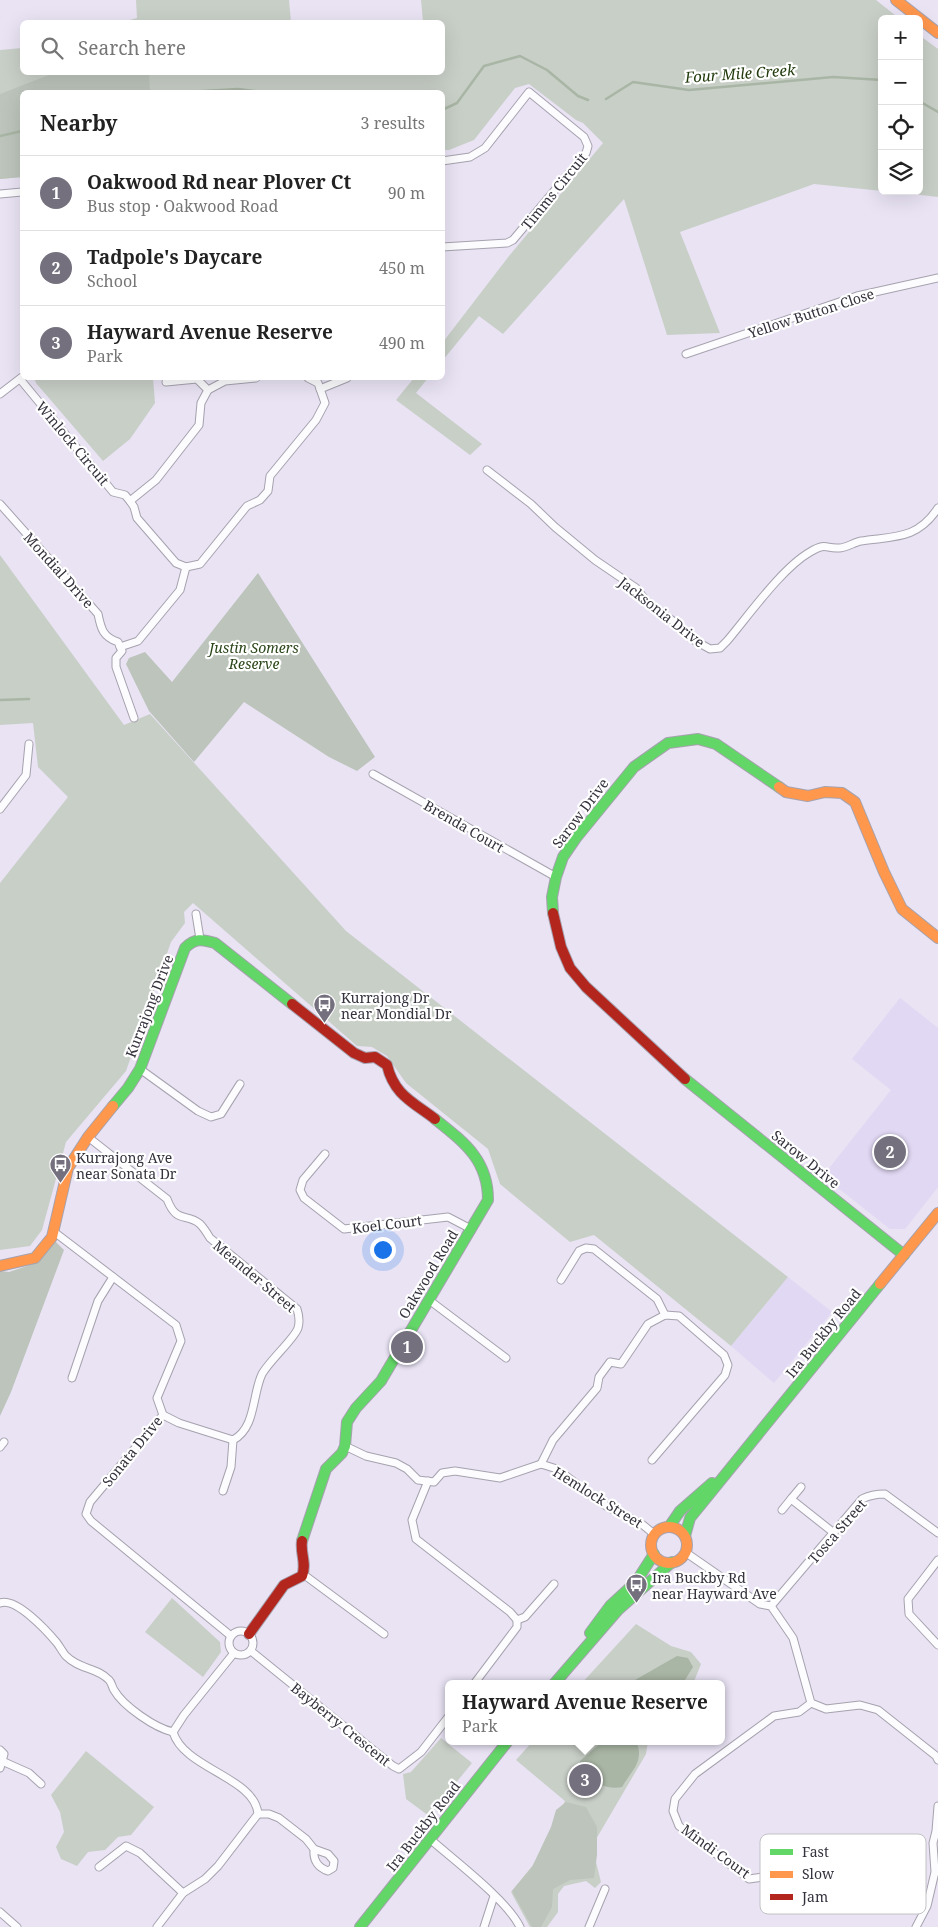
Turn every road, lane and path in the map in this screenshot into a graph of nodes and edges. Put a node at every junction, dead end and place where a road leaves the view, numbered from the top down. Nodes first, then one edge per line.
1 (896, 0) edge
2 (938, 33) edge
3 (445, 161) edge
4 (20, 192) edge
5 (0, 194) edge
6 (445, 246) edge
7 (938, 278) edge
8 (686, 354) dead end
9 (20, 379) edge
10 (23, 380) edge
11 (187, 380) edge
12 (198, 380) edge
13 (235, 380) edge
14 (312, 380) edge
15 (342, 380) edge
16 (166, 382) dead end
17 (320, 389) junction
18 (208, 390) junction
19 (0, 394) edge
20 (487, 470) dead end
21 (130, 501) junction
22 (0, 504) edge
23 (938, 508) edge
24 (186, 567) junction
25 (120, 647) junction
26 (134, 718) dead end
27 (29, 744) dead end
28 (373, 774) dead end
29 (0, 809) edge
30 (556, 877) junction
31 (196, 914) dead end
32 (938, 938) edge
33 (200, 939) junction
34 (140, 1069) junction
35 (240, 1084) dead end
36 (88, 1137) junction
37 (325, 1154) dead end
38 (938, 1213) edge
39 (471, 1229) junction
40 (53, 1231) junction
41 (904, 1255) junction
42 (0, 1266) edge
43 (113, 1277) junction
44 (560, 1280) dead end
45 (429, 1300) junction
46 (665, 1315) junction
47 (506, 1358) dead end
48 (72, 1378) dead end
49 (163, 1414) junction
50 (233, 1440) junction
51 (345, 1446) junction
52 (652, 1460) dead end
53 (541, 1464) junction
54 (728, 1470) junction
55 (428, 1481) junction
56 (801, 1487) dead end
57 (223, 1491) dead end
58 (792, 1499) junction
59 (782, 1510) dead end
60 (669, 1527) junction
61 (834, 1533) junction
62 (938, 1533) edge
63 (654, 1534) junction
64 (685, 1536) junction
65 (685, 1552) junction
66 (654, 1554) junction
67 (938, 1560) edge
68 (672, 1562) junction
69 (303, 1574) junction
70 (554, 1584) dead end
71 (1, 1601) edge
72 (771, 1606) junction
73 (518, 1620) junction
74 (249, 1634) junction
75 (384, 1634) dead end
76 (231, 1636) junction
77 (938, 1645) edge
78 (251, 1651) junction
79 (234, 1653) junction
80 (477, 1680) edge
81 (556, 1680) edge
82 (557, 1680) edge
83 (811, 1703) junction
84 (445, 1721) edge
85 (173, 1732) junction
86 (505, 1745) edge
87 (0, 1750) edge
88 (938, 1760) edge
89 (1, 1764) edge
90 (41, 1784) dead end
91 (938, 1806) edge
92 (258, 1814) junction
93 (430, 1839) junction
94 (314, 1849) dead end
95 (99, 1867) dead end
96 (760, 1877) edge
97 (605, 1889) dead end
98 (183, 1893) junction
99 (494, 1896) junction
100 (926, 1908) edge
101 (0, 1912) edge
102 (923, 1914) edge
103 (17, 1927) edge
104 (157, 1927) edge
105 (360, 1927) edge
106 (484, 1927) edge
107 (520, 1927) edge
108 (590, 1927) edge
109 (916, 1927) edge

1 - 2 street
3 - 6 street, Timms Circuit
4 - 5 street
7 - 8 street, Yellow Button Close
9 - 19 street
10 - 21 street, Winlock Circuit
11 - 16 street
12 - 18 street
13 - 18 street
14 - 17 street
15 - 17 street
17 - 24 street
18 - 21 street
20 - 23 street, Jacksonia Drive
21 - 24 street, Winlock Circuit
22 - 25 street, Mondial Drive
24 - 25 street
25 - 26 street
27 - 29 street
28 - 30 street, Brenda Court
30 - 32 street, Sarow Drive
30 - 41 street, Sarow Drive
31 - 33 street
33 - 34 street, Kurrajong Drive
33 - 39 street, Oakwood Road
34 - 35 street
34 - 36 street, Kurrajong Drive
36 - 40 street, Kurrajong Drive
36 - 50 street, Meander Street
37 - 39 street, Koel Court
38 - 41 street, Ira Buckby Road
39 - 45 street, Oakwood Road
40 - 42 street, Kurrajong Drive
40 - 43 street, Sonata Drive
41 - 54 street, Ira Buckby Road
43 - 48 street
43 - 49 street, Sonata Drive
44 - 46 street
45 - 47 street
45 - 51 street, Oakwood Road
46 - 52 street
46 - 53 street
49 - 50 street
49 - 76 street, Sonata Drive
50 - 57 street
51 - 55 street
51 - 69 street
53 - 55 street, Hemlock Street
53 - 63 street, Hemlock Street
54 - 60 street, Ira Buckby Road
54 - 64 street, Ira Buckby Road
55 - 73 street
56 - 58 street
58 - 59 street
58 - 61 street
60 - 63 street
60 - 64 street
61 - 62 street, Tosca Street
61 - 72 street, Tosca Street
63 - 66 street
64 - 65 street
65 - 68 street
65 - 72 street
66 - 68 street
66 - 81 street
67 - 77 street
68 - 82 street
69 - 74 street
69 - 75 street
70 - 73 street
71 - 85 street
72 - 83 street
73 - 80 street
74 - 76 street
74 - 78 street
76 - 79 street
78 - 79 street
78 - 84 street, Bayberry Crescent
79 - 85 street
83 - 88 street
83 - 96 street, Mindi Court
85 - 92 street
86 - 93 street, Ira Buckby Road
87 - 89 street
89 - 90 street
91 - 100 street
92 - 94 street
92 - 98 street
93 - 99 street
93 - 105 street, Ira Buckby Road
95 - 98 street
97 - 108 street
98 - 104 street
99 - 106 street
99 - 107 street
101 - 103 street
102 - 109 street

